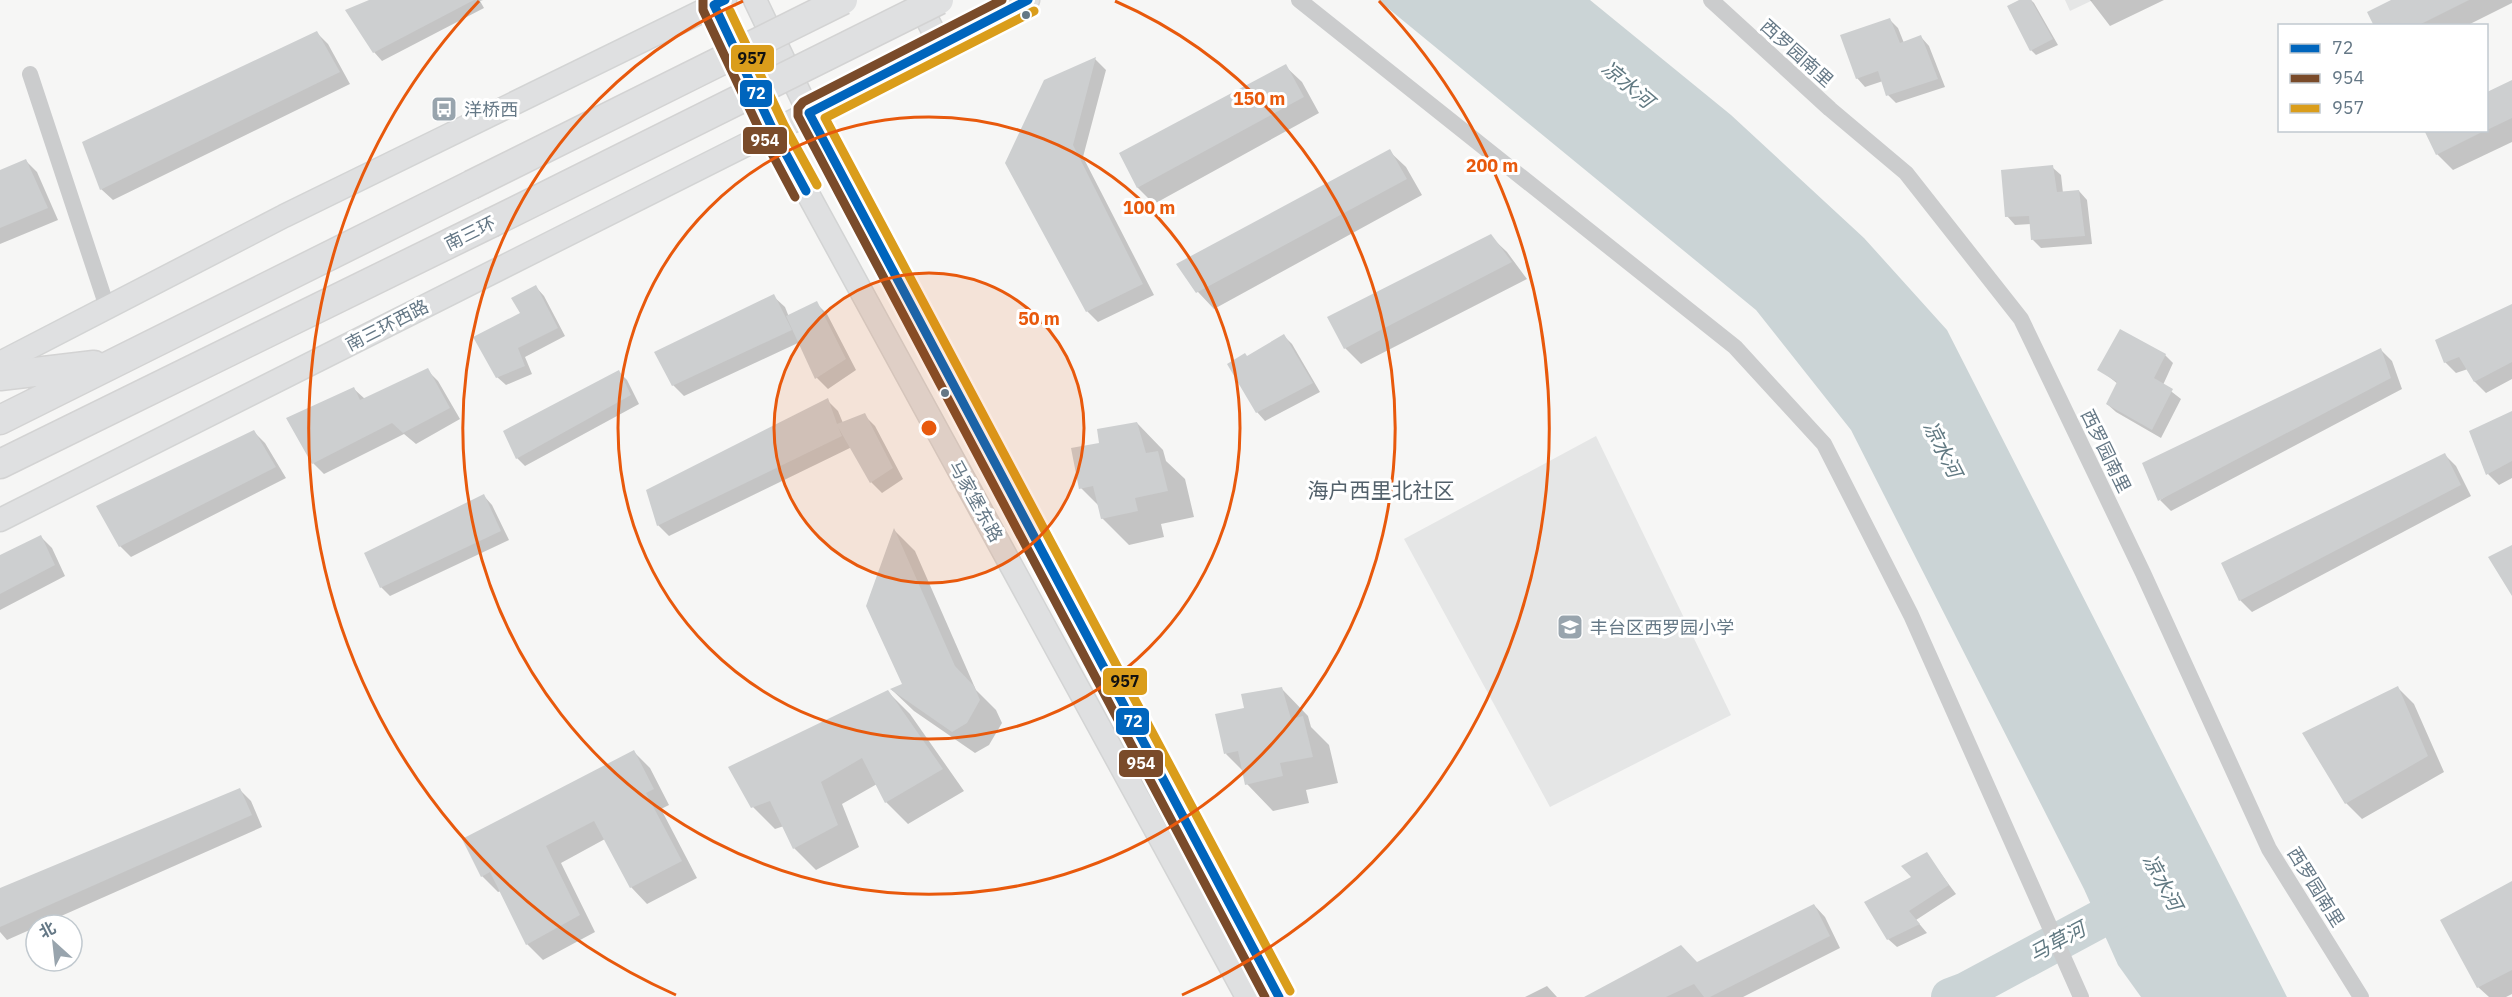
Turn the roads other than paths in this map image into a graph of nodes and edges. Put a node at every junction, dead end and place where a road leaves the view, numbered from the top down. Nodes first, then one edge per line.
1 (755, 0) edge
2 (843, 0) edge
3 (917, 0) edge
4 (939, 0) edge
5 (1028, 0) edge
6 (1299, 0) edge
7 (1711, 0) edge
8 (717, 2) edge
9 (941, 46) junction
10 (30, 74) dead end
11 (809, 113) junction
12 (773, 130) junction
13 (107, 307) junction
14 (0, 363) edge
15 (114, 363) junction
16 (0, 376) edge
17 (0, 420) edge
18 (0, 464) edge
19 (0, 520) edge
20 (1247, 997) edge
21 (1279, 997) edge
22 (2081, 997) edge
23 (2361, 997) edge

1 - 11 main road, 马家堡东路
2 - 15 highway, bridge
3 - 9 main road
4 - 18 highway, 南三环, bridge
5 - 9 main road, 南三环西路
6 - 22 street
7 - 23 street, 西罗园南里
8 - 12 main road, 马家堡东路
8 - 13 main road
9 - 11 main road, 南三环西路
10 - 13 street
11 - 12 main road, 南三环西路
11 - 21 main road, 马家堡东路
12 - 19 main road, 南三环西路
12 - 20 main road, 马家堡东路
13 - 14 main road
15 - 16 highway
15 - 17 highway

